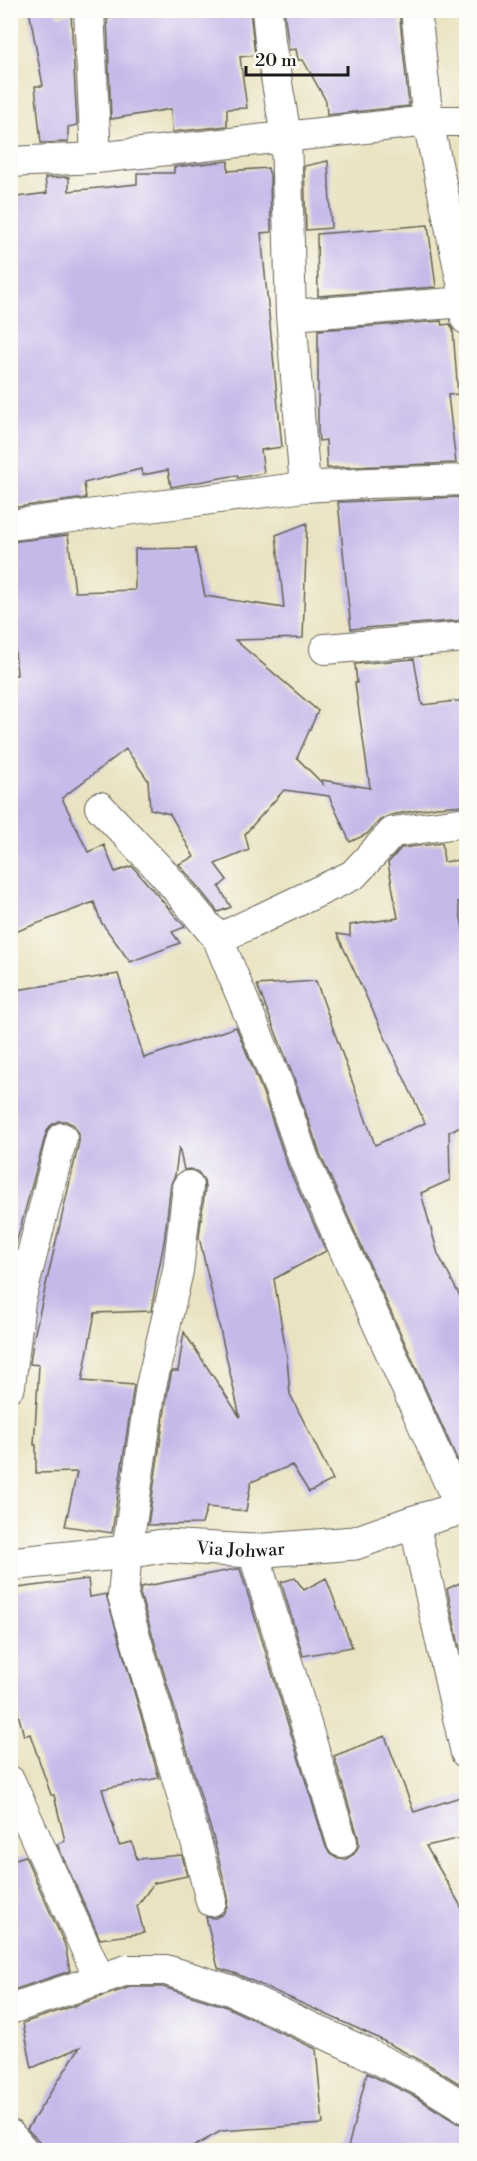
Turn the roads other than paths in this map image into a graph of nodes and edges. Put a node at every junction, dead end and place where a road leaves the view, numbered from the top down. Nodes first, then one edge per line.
1 (89, 10) edge
2 (267, 10) edge
3 (416, 10) edge
4 (428, 121) junction
5 (466, 121) edge
6 (286, 136) junction
7 (96, 158) junction
8 (10, 162) edge
9 (466, 307) edge
10 (291, 315) junction
11 (466, 480) edge
12 (305, 487) junction
13 (10, 525) edge
14 (466, 637) edge
15 (326, 649) dead end
16 (100, 807) dead end
17 (466, 822) edge
18 (218, 939) junction
19 (62, 1138) dead end
20 (188, 1186) dead end
21 (10, 1386) edge
22 (464, 1508) edge
23 (414, 1522) junction
24 (253, 1551) junction
25 (127, 1552) junction
26 (10, 1564) edge
27 (466, 1753) edge
28 (10, 1781) edge
29 (21, 1830) edge
30 (342, 1842) dead end
31 (211, 1901) dead end
32 (100, 1980) junction
33 (10, 2009) edge
34 (466, 2108) edge
35 (10, 2135) edge
36 (23, 2151) edge

1 - 7 street
2 - 6 street
3 - 4 street
4 - 5 street
4 - 6 street
4 - 9 street
6 - 7 street
6 - 10 street
7 - 8 street
9 - 10 street
10 - 12 street
11 - 12 street
12 - 13 street
14 - 15 street
16 - 18 street
17 - 18 street
18 - 22 street
19 - 21 street
20 - 25 street
22 - 23 street, Via Johwar
23 - 24 street, Via Johwar
23 - 27 street
24 - 25 street, Via Johwar
24 - 30 street
25 - 26 street, Via Johwar
25 - 31 street
28 - 29 street
29 - 32 street
32 - 33 street
32 - 34 street
35 - 36 street

